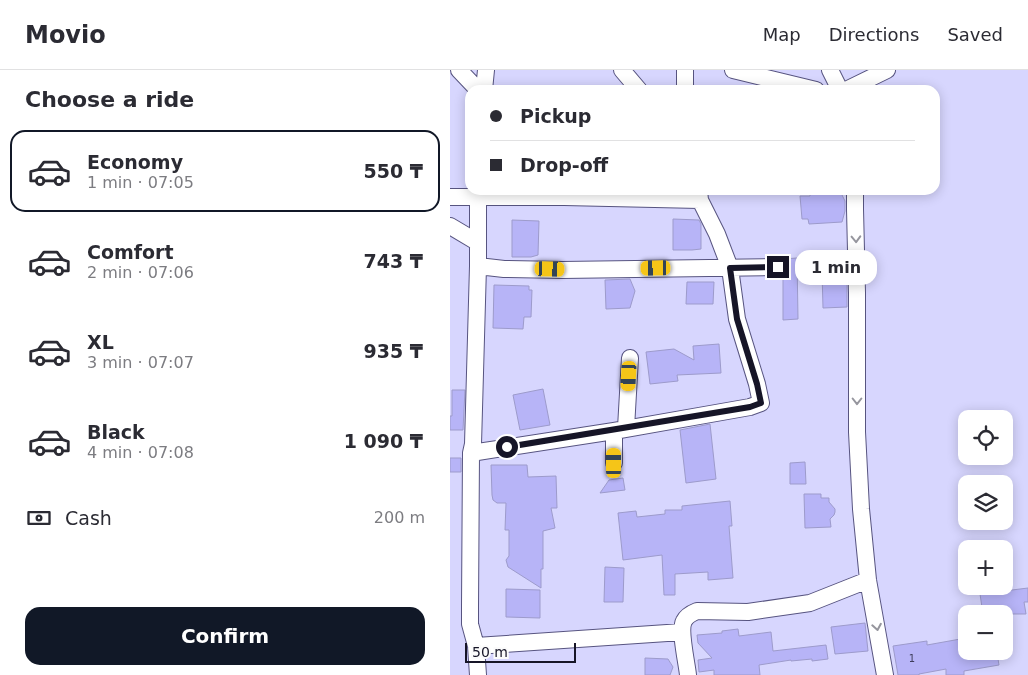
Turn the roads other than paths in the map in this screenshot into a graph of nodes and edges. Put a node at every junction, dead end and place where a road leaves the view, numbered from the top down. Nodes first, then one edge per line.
1 (459, 70) edge
2 (486, 70) edge
3 (622, 70) edge
4 (685, 70) edge
5 (733, 70) edge
6 (830, 70) edge
7 (888, 70) edge
8 (855, 83) edge
9 (473, 85) edge
10 (484, 85) edge
11 (635, 85) edge
12 (685, 85) edge
13 (795, 85) edge
14 (838, 85) edge
15 (469, 195) edge
16 (478, 195) edge
17 (507, 195) edge
18 (699, 195) edge
19 (855, 195) edge
20 (450, 197) edge
21 (450, 226) edge
22 (477, 242) junction
23 (478, 266) junction
24 (778, 267) dead end
25 (730, 268) junction
26 (630, 358) dead end
27 (620, 430) junction
28 (471, 453) junction
29 (614, 463) dead end
30 (868, 580) junction
31 (682, 632) junction
32 (476, 646) junction
33 (478, 675) edge
34 (688, 675) edge
35 (885, 675) edge

1 - 9 street
2 - 10 street
3 - 11 street
4 - 12 street
5 - 13 street
6 - 14 street
7 - 8 street
15 - 20 street
16 - 22 street
17 - 18 street
18 - 25 street
19 -> 30 street
21 - 22 street
22 - 23 street
23 - 25 street
23 - 28 street
24 - 25 street
25 - 27 street
26 - 27 street
27 - 28 street
27 - 29 street
28 - 32 street
30 - 31 street
30 -> 35 street
31 - 32 street
31 - 34 street
32 - 33 street

